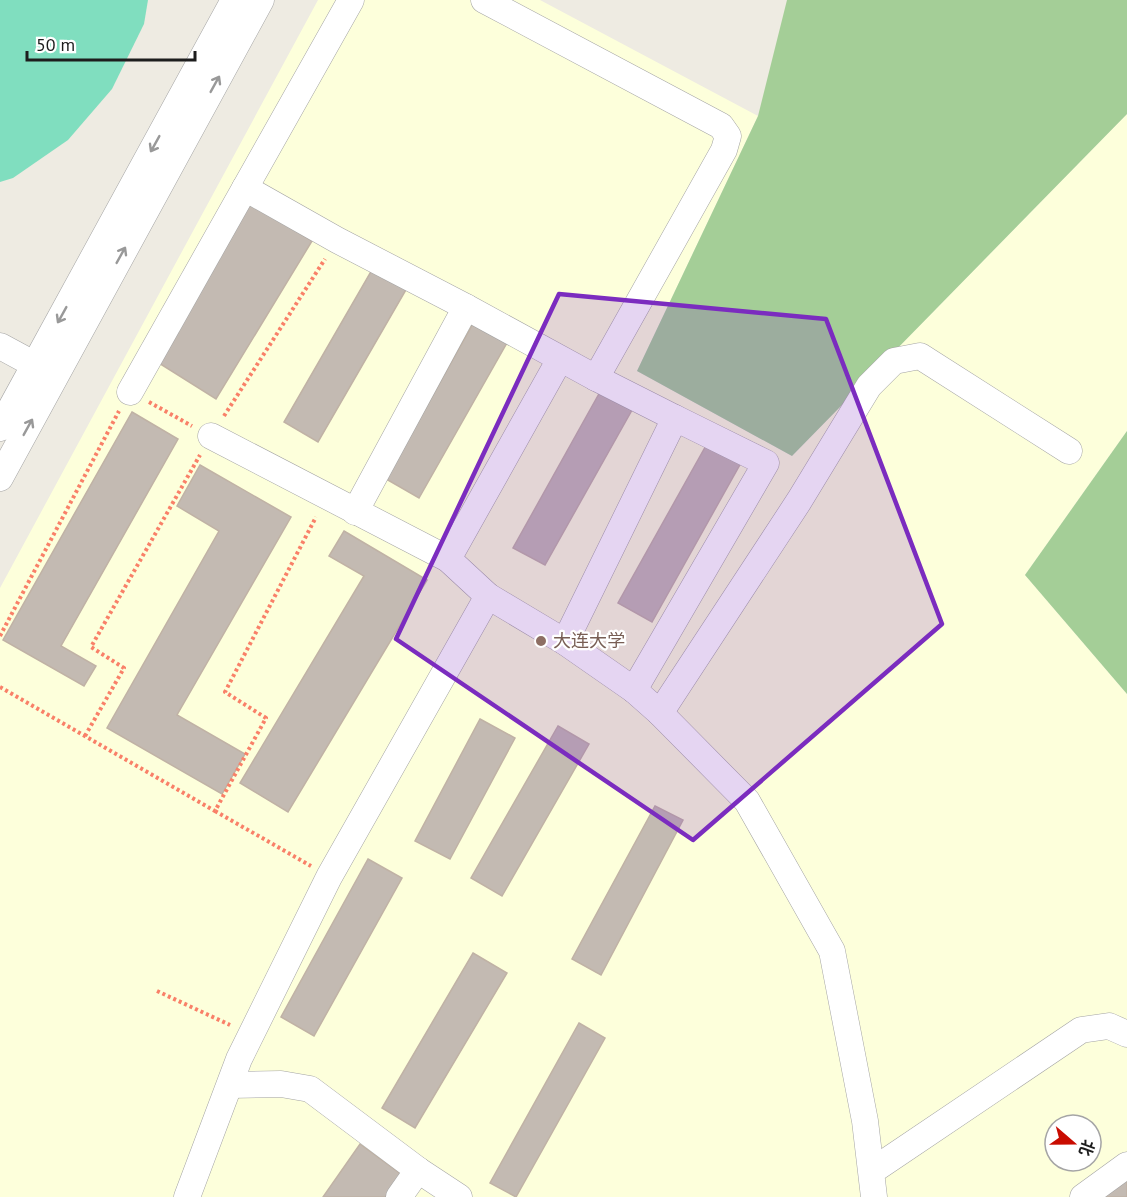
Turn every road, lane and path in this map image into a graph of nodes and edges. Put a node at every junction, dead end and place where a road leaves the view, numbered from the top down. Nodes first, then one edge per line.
1 (234, 0) edge
2 (261, 0) edge
3 (351, 0) edge
4 (484, 0) edge
5 (245, 188) junction
6 (337, 240) junction
7 (466, 307) junction
8 (0, 346) edge
9 (560, 359) junction
10 (45, 370) junction
11 (596, 378) junction
12 (130, 392) junction
13 (675, 418) junction
14 (0, 428) edge
15 (211, 436) junction
16 (1069, 451) dead end
17 (0, 478) edge
18 (326, 497) junction
19 (355, 512) junction
20 (447, 559) junction
21 (488, 596) junction
22 (0, 636) edge
23 (565, 642) junction
24 (0, 687) edge
25 (634, 690) junction
26 (660, 713) junction
27 (85, 736) junction
28 (215, 811) junction
29 (329, 877) junction
30 (157, 991) dead end
31 (1127, 1034) edge
32 (251, 1035) junction
33 (230, 1085) junction
34 (1127, 1165) edge
35 (418, 1170) junction
36 (870, 1188) edge
37 (187, 1197) edge
38 (399, 1197) edge
39 (459, 1197) edge
40 (1083, 1197) edge

1 -> 10 street
10 -> 2 street
3 - 5 street
4 - 11 street
5 - 6 street
5 - 12 street
6 - 7 street
6 - 15 path
7 - 9 street
7 - 19 street
8 - 10 street
9 - 11 street
9 - 20 street
10 - 14 street
17 -> 10 street
11 - 13 street
12 - 15 path
12 - 22 path
13 - 23 street
13 - 25 street
15 - 18 street
15 - 27 path
16 - 26 street
18 - 19 street
18 - 28 path
19 - 20 street
20 - 21 street
21 - 23 street
21 - 29 street
23 - 25 street
24 - 27 path
25 - 26 street
26 - 36 street
27 - 28 path
28 - 29 path
29 - 32 street
30 - 32 path
31 - 36 street
32 - 33 street
33 - 35 street
33 - 37 street
34 - 40 street
35 - 38 street
35 - 39 street

